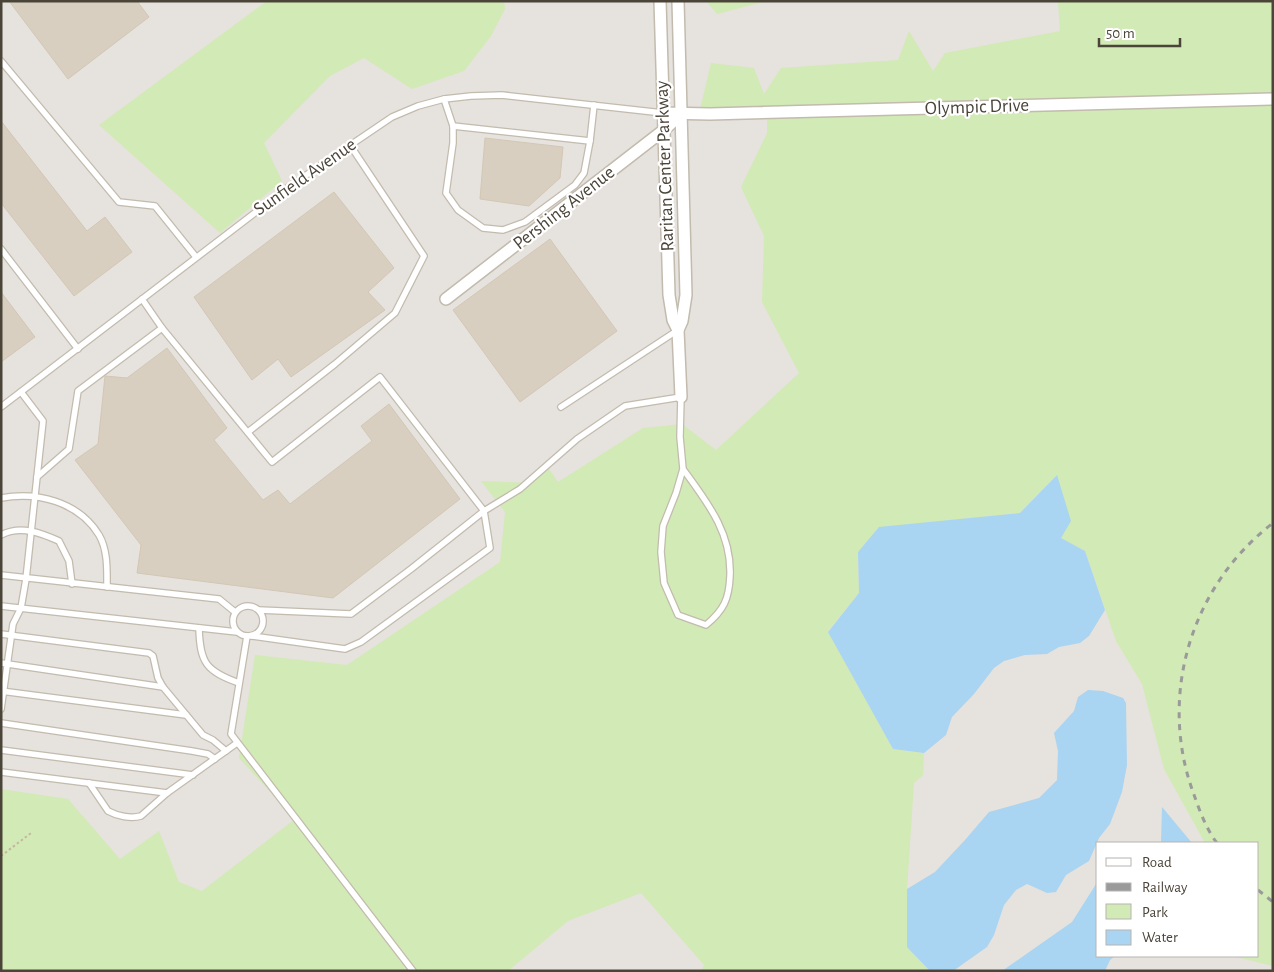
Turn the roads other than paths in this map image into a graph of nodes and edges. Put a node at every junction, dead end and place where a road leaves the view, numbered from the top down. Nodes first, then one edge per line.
1 (660, 1) edge
2 (678, 1) edge
3 (1, 61) edge
4 (444, 99) junction
5 (1273, 99) edge
6 (594, 105) junction
7 (663, 113) junction
8 (681, 114) junction
9 (453, 126) junction
10 (664, 130) junction
11 (590, 141) junction
12 (350, 145) junction
13 (1, 249) edge
14 (196, 257) junction
15 (142, 299) junction
16 (446, 299) dead end
17 (162, 328) junction
18 (678, 330) junction
19 (78, 349) junction
20 (21, 392) junction
21 (681, 396) junction
22 (561, 406) dead end
23 (1, 407) edge
24 (248, 432) junction
25 (683, 469) junction
26 (37, 477) junction
27 (34, 496) junction
28 (1, 498) edge
29 (484, 511) junction
30 (31, 531) junction
31 (1, 535) edge
32 (1, 575) edge
33 (26, 579) junction
34 (72, 584) junction
35 (108, 587) junction
36 (1, 606) edge
37 (21, 608) junction
38 (259, 610) junction
39 (235, 612) junction
40 (199, 628) junction
41 (237, 632) junction
42 (1, 634) edge
43 (11, 635) junction
44 (249, 636) junction
45 (4, 664) edge
46 (239, 683) junction
47 (163, 687) junction
48 (2, 691) edge
49 (1, 709) edge
50 (186, 715) junction
51 (1, 723) edge
52 (238, 743) junction
53 (1, 750) edge
54 (226, 751) junction
55 (215, 759) junction
56 (1, 772) edge
57 (193, 775) junction
58 (89, 783) junction
59 (167, 793) junction
60 (413, 971) edge

1 - 7 street, Raritan Center Parkway
2 - 8 street, Raritan Center Parkway
3 - 14 lane
4 - 6 lane, Sunfield Avenue
4 - 9 lane
4 - 12 lane, Sunfield Avenue
5 - 8 street, Olympic Drive
6 - 7 lane, Sunfield Avenue
6 - 11 lane
7 - 8 street, Olympic Drive
7 - 10 street, Raritan Center Parkway
8 - 10 street, Pershing Avenue
8 - 18 street, Raritan Center Parkway
9 - 11 lane
9 - 11 lane
10 - 16 street, Pershing Avenue
10 - 18 street, Raritan Center Parkway
12 - 14 lane, Sunfield Avenue
12 - 24 lane
13 - 19 lane
14 - 15 lane, Sunfield Avenue
15 - 17 lane
15 - 19 lane, Sunfield Avenue
17 - 24 lane
17 - 26 lane
18 - 21 street, Raritan Center Parkway
18 - 22 lane
19 - 20 lane, Sunfield Avenue
20 - 23 lane, Sunfield Avenue
20 - 26 lane
21 - 25 lane
21 - 29 lane
24 - 29 lane
25 - 25 lane
26 - 27 lane
27 - 28 lane
27 - 30 lane
27 - 35 lane
29 - 38 lane
29 - 44 lane
30 - 31 lane
30 - 33 lane
30 - 34 lane
32 - 33 lane
33 - 34 lane
33 - 37 lane
34 - 35 lane
35 - 39 lane
36 - 37 lane
37 - 40 lane
37 - 43 lane
38 - 39 lane
38 - 44 lane
39 - 41 lane
40 - 41 lane
40 - 46 lane
41 - 44 lane
42 - 43 lane
43 - 45 lane
43 - 47 lane
44 - 46 lane
45 - 47 lane
45 - 48 lane
46 - 52 lane
47 - 50 lane
48 - 49 lane
48 - 50 lane
50 - 54 lane
51 - 55 lane
52 - 54 lane
52 - 60 lane
53 - 57 lane
54 - 55 lane
55 - 57 lane
56 - 58 lane
57 - 59 lane
58 - 59 lane
58 - 59 lane

